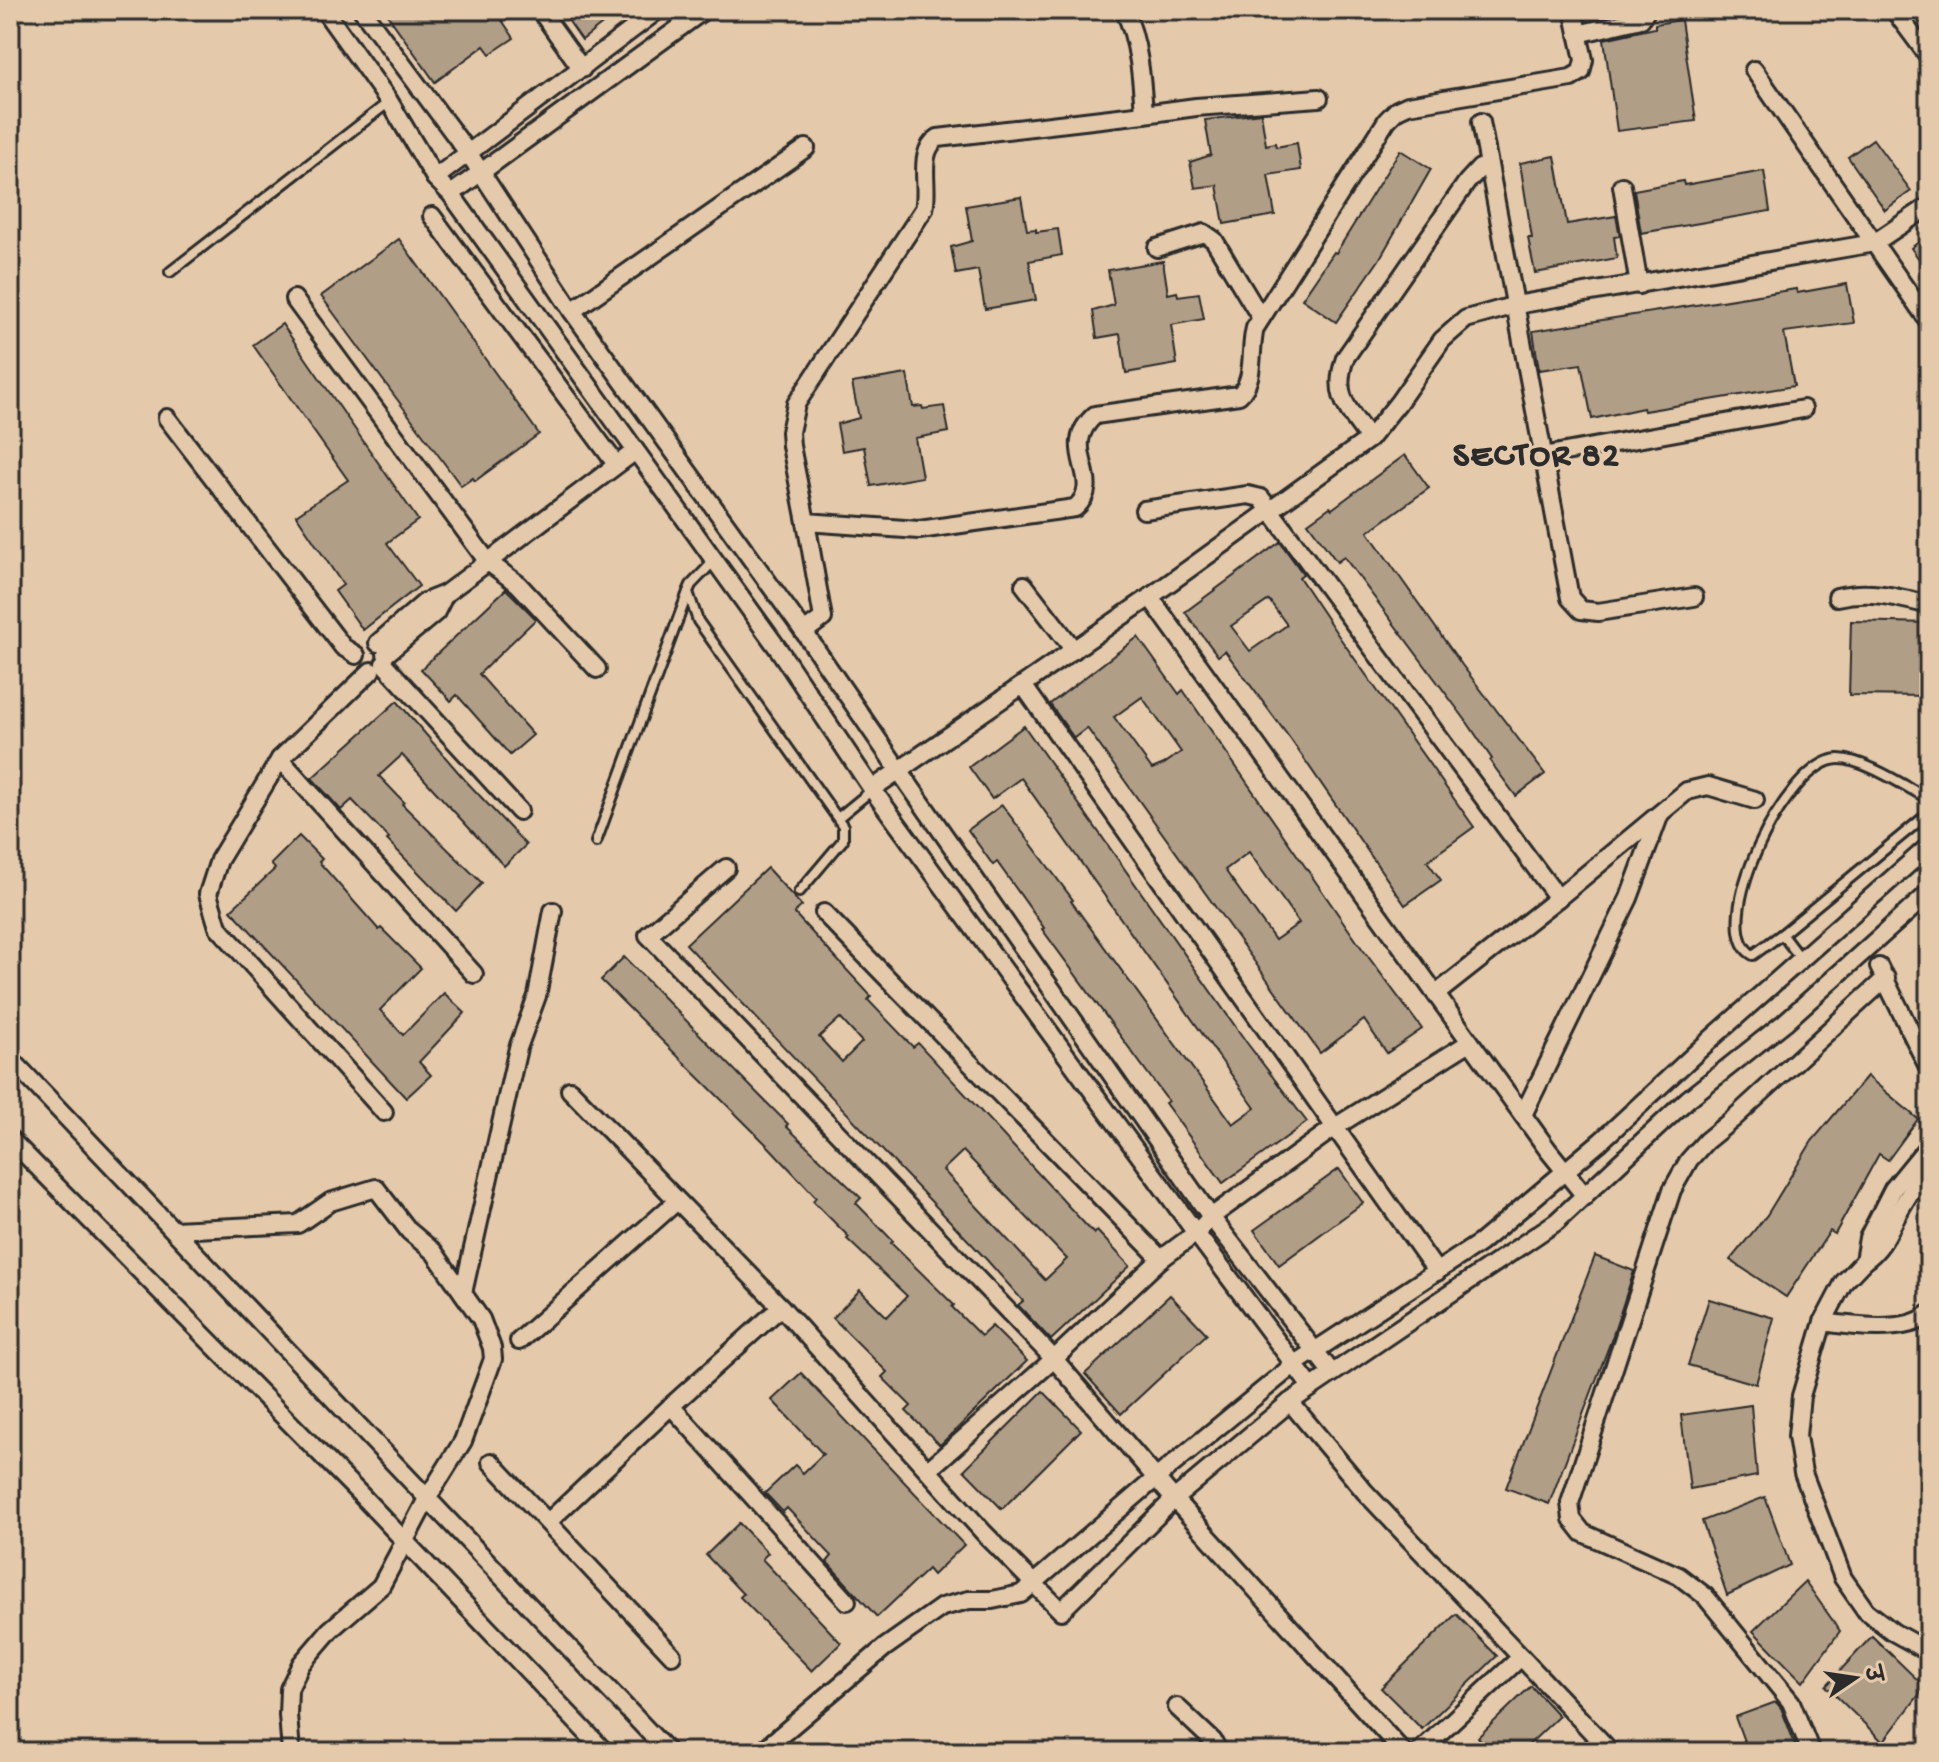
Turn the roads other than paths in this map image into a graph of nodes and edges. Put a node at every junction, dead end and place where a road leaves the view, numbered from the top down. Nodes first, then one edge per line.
1 (324, 10) edge
2 (362, 10) edge
3 (540, 10) edge
4 (658, 10) edge
5 (704, 10) edge
6 (1124, 10) edge
7 (1573, 10) edge
8 (1647, 10) edge
9 (1894, 10) edge
10 (1925, 10) edge
11 (1929, 16) edge
12 (1578, 34) junction
13 (1929, 57) edge
14 (582, 69) junction
15 (1754, 70) dead end
16 (1319, 98) dead end
17 (389, 101) junction
18 (1144, 114) junction
19 (1481, 122) dead end
20 (806, 148) dead end
21 (469, 154) junction
22 (1489, 165) junction
23 (482, 173) junction
24 (435, 178) junction
25 (1622, 186) dead end
26 (451, 194) junction
27 (1929, 206) edge
28 (432, 216) dead end
29 (1874, 243) junction
30 (1157, 248) dead end
31 (170, 272) dead end
32 (1639, 285) junction
33 (294, 299) dead end
34 (1516, 305) junction
35 (572, 311) junction
36 (1261, 318) junction
37 (1929, 322) edge
38 (1803, 409) dead end
39 (167, 418) dead end
40 (1369, 439) junction
41 (634, 452) junction
42 (1543, 456) junction
43 (616, 464) junction
44 (1144, 510) dead end
45 (1271, 510) junction
46 (808, 529) junction
47 (714, 561) junction
48 (488, 562) junction
49 (1024, 585) dead end
50 (688, 592) junction
51 (1150, 597) junction
52 (1694, 597) dead end
53 (1837, 597) dead end
54 (1929, 605) edge
55 (804, 632) junction
56 (1074, 650) junction
57 (356, 655) junction
58 (380, 658) junction
59 (597, 669) dead end
60 (1023, 685) junction
61 (280, 759) junction
62 (900, 772) junction
63 (872, 789) junction
64 (1929, 799) edge
65 (1755, 800) dead end
66 (519, 811) dead end
67 (1661, 813) junction
68 (1929, 813) edge
69 (839, 817) junction
70 (596, 842) dead end
71 (1929, 846) edge
72 (726, 868) dead end
73 (799, 892) dead end
74 (1929, 893) edge
75 (1558, 898) junction
76 (553, 911) dead end
77 (824, 913) dead end
78 (1782, 934) junction
79 (1871, 945) junction
80 (1801, 959) junction
81 (1883, 973) junction
82 (474, 974) dead end
83 (1436, 994) junction
84 (1470, 1042) junction
85 (10, 1058) edge
86 (1929, 1069) edge
87 (570, 1090) dead end
88 (384, 1112) dead end
89 (1523, 1115) junction
90 (1335, 1127) junction
91 (10, 1139) edge
92 (1929, 1145) edge
93 (1929, 1169) edge
94 (1565, 1172) junction
95 (1585, 1196) junction
96 (677, 1201) junction
97 (1211, 1217) junction
98 (174, 1230) junction
99 (1196, 1233) junction
100 (1161, 1259) junction
101 (1864, 1261) junction
102 (1437, 1272) junction
103 (463, 1293) junction
104 (781, 1307) junction
105 (1929, 1314) edge
106 (1823, 1322) junction
107 (519, 1341) dead end
108 (1316, 1350) junction
109 (1054, 1359) junction
110 (1296, 1363) junction
111 (1332, 1373) junction
112 (1311, 1387) junction
113 (1290, 1402) junction
114 (671, 1406) junction
115 (491, 1462) dead end
116 (928, 1470) junction
117 (1156, 1478) junction
118 (428, 1497) junction
119 (1174, 1499) junction
120 (548, 1522) junction
121 (405, 1541) junction
122 (1034, 1583) junction
123 (847, 1601) dead end
124 (1929, 1652) edge
125 (672, 1655) dead end
126 (1521, 1657) junction
127 (1177, 1707) dead end
128 (291, 1752) edge
129 (605, 1752) edge
130 (668, 1752) edge
131 (761, 1752) edge
132 (1219, 1752) edge
133 (1403, 1752) edge
134 (1419, 1752) edge
135 (1611, 1752) edge
136 (1811, 1752) edge

1 - 17 street
2 - 21 street
3 - 14 street
4 - 14 street
5 - 23 street
6 - 18 street
7 - 12 street
8 - 12 street
9 - 13 street
10 - 11 street
12 - 36 street
14 - 21 street
15 - 29 street
16 - 18 street
17 - 24 street
17 - 31 lane
18 - 46 street
19 - 22 street
20 - 35 street
21 - 23 street
21 - 24 street
22 - 34 street
22 - 40 street
23 - 26 street
23 - 35 street
24 - 26 street
25 - 32 street
26 - 41 street
27 - 29 street
28 - 43 street
29 - 32 street
29 - 37 street
30 - 36 street
32 - 34 street
33 - 48 street
34 - 40 street
34 - 42 street
35 - 55 street
36 - 46 street
38 - 42 street
39 - 57 street
40 - 45 street
41 - 43 street
41 - 47 street
42 - 52 street
43 - 48 street
44 - 45 street
45 - 51 street
45 - 75 street
46 - 55 street
47 - 50 lane
47 - 63 street
48 - 58 street
48 - 59 street
49 - 56 street
50 - 69 lane
50 - 70 lane
51 - 56 street
51 - 83 street
53 - 54 street
55 - 62 street
56 - 60 street
57 - 58 street
57 - 58 street
58 - 61 street
58 - 66 street
60 - 62 street
60 - 90 street
61 - 82 street
61 - 88 street
62 - 63 street
62 - 97 street
63 - 69 lane
63 - 99 street
64 - 78 lane
65 - 67 street
67 - 75 street
67 - 89 street
68 - 78 lane
69 - 73 lane
71 - 80 street
72 - 109 street
74 - 79 street
75 - 83 street
76 - 103 street
77 - 100 street
78 - 80 lane
79 - 81 lane
79 - 95 street
80 - 94 street
81 - 86 street
81 - 136 street
83 - 84 street
84 - 89 street
84 - 90 street
85 - 98 street
87 - 96 street
89 - 94 street
90 - 97 street
90 - 102 street
91 - 121 street
92 - 101 street
93 - 101 street
94 - 95 street
94 - 102 street
95 - 111 street
96 - 104 street
96 - 107 street
97 - 99 street
97 - 108 street
98 - 103 street
98 - 118 street
99 - 100 street
99 - 110 street
100 - 109 street
101 - 106 street
102 - 108 street
103 - 118 street
104 - 114 street
104 - 116 street
105 - 106 street
106 - 124 street
108 - 110 street
108 - 111 street
109 - 116 street
109 - 117 street
110 - 112 street
110 - 117 street
111 - 112 street
112 - 113 street
113 - 119 street
113 - 126 street
114 - 120 street
114 - 123 street
115 - 120 street
116 - 122 street
117 - 119 street
117 - 122 street
118 - 121 street
118 - 130 street
119 - 122 street
119 - 133 street
120 - 125 street
121 - 128 street
121 - 129 street
122 - 131 street
126 - 134 street
126 - 135 street
127 - 132 street

